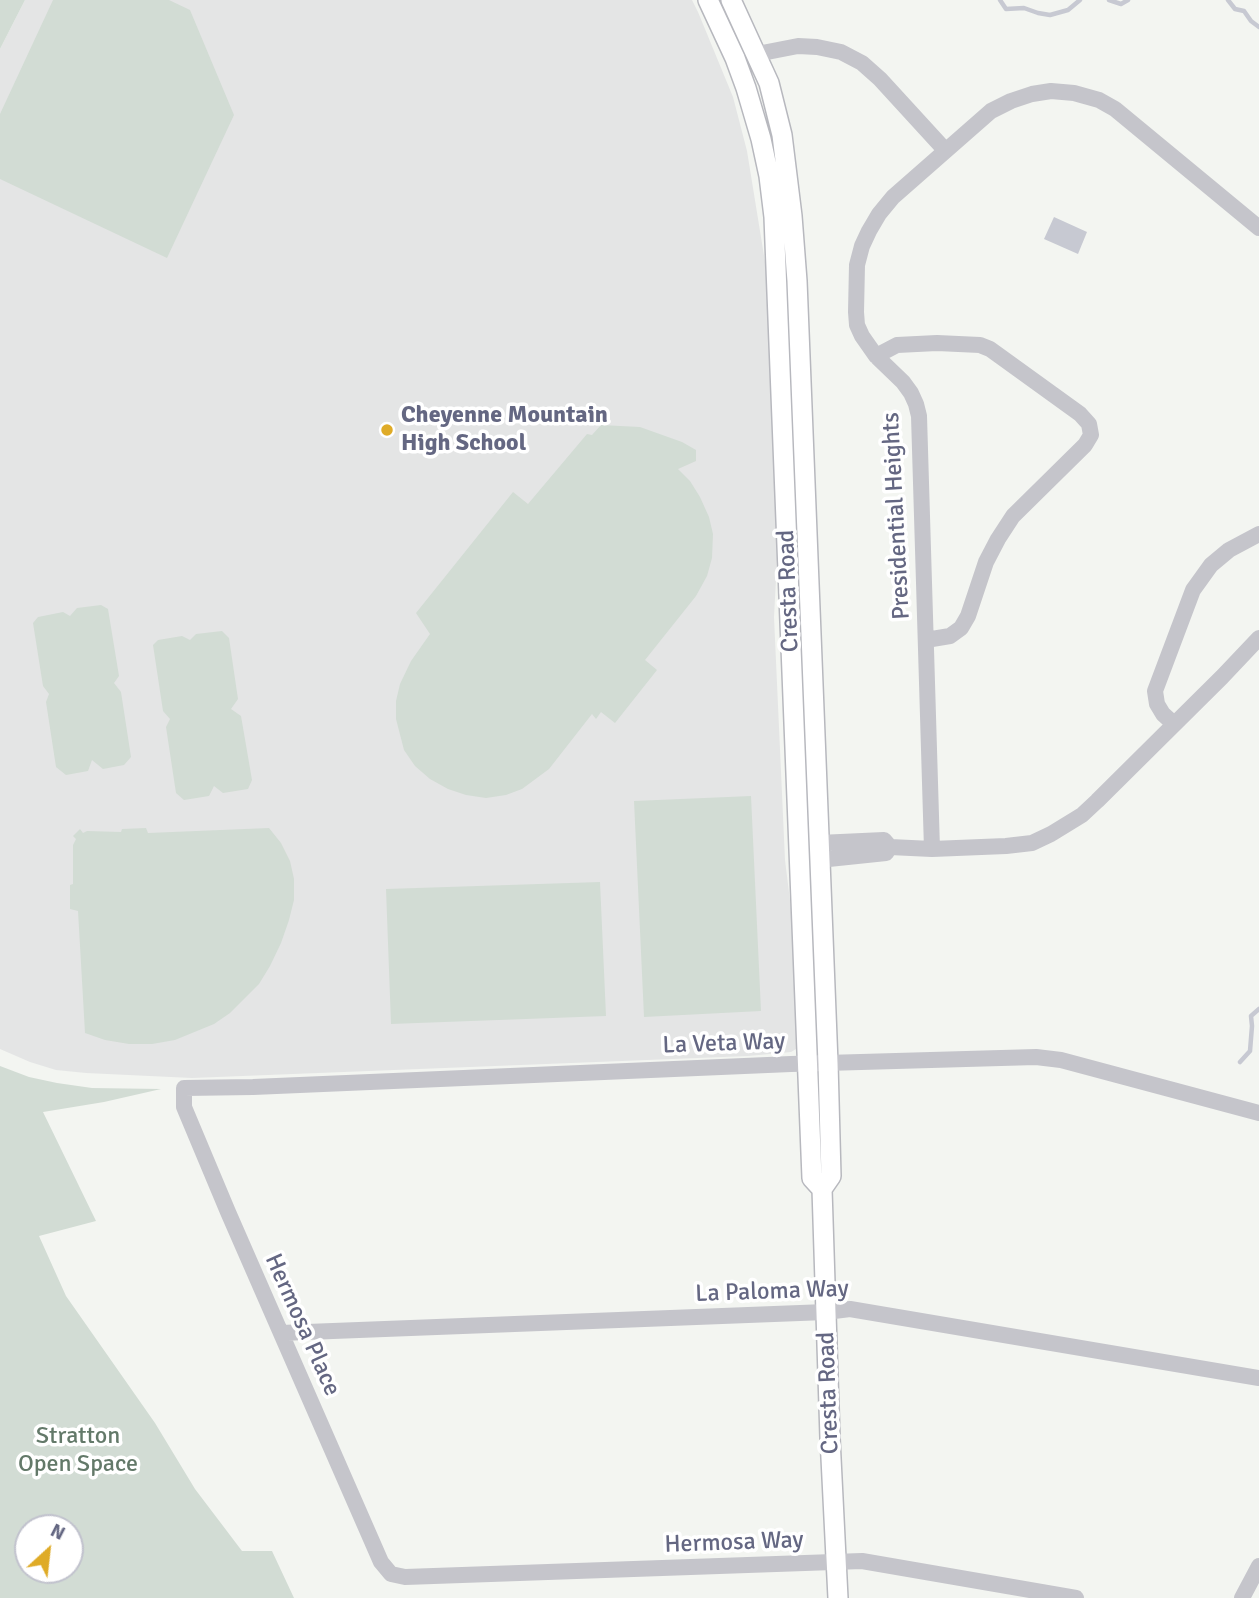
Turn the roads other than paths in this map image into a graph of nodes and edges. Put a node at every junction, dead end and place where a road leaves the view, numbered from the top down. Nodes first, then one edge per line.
1 (708, 0) edge
2 (731, 0) edge
3 (757, 54) junction
4 (945, 150) junction
5 (1259, 228) edge
6 (876, 356) junction
7 (1259, 534) edge
8 (1259, 638) edge
9 (926, 640) junction
10 (1174, 724) junction
11 (932, 849) junction
12 (819, 851) junction
13 (828, 1063) junction
14 (807, 1064) junction
15 (184, 1088) joint
16 (1259, 1113) edge
17 (819, 1115) junction
18 (826, 1312) junction
19 (281, 1333) junction
20 (1259, 1378) edge
21 (837, 1562) junction
22 (1259, 1566) edge
23 (391, 1574) joint
24 (838, 1598) edge
25 (1076, 1598) edge
26 (1242, 1598) edge

1 - 14 main road, Cresta Road
2 - 3 main road, Cresta Road
3 - 4 street
3 - 12 main road, Cresta Road
4 - 5 street, Presidential Heights
4 - 6 street, Presidential Heights
6 - 9 street, Presidential Heights
6 - 9 street
7 - 10 street
8 - 10 street
9 - 11 street, Presidential Heights
10 - 11 street
11 - 12 street
12 - 13 main road, Cresta Road
13 - 14 street, La Veta Way
13 - 16 street, La Veta Way
13 - 17 main road, Cresta Road
14 - 15 street, La Veta Way
14 - 17 main road, Cresta Road
15 - 19 street, Hermosa Place
17 - 18 main road, Cresta Road
18 - 19 street, La Paloma Way
18 - 20 street, La Paloma Way
18 - 21 main road, Cresta Road
19 - 23 street, Hermosa Place
21 - 23 street, Hermosa Way
21 - 24 main road, Cresta Road
21 - 25 street, Hermosa Way
22 - 26 street

